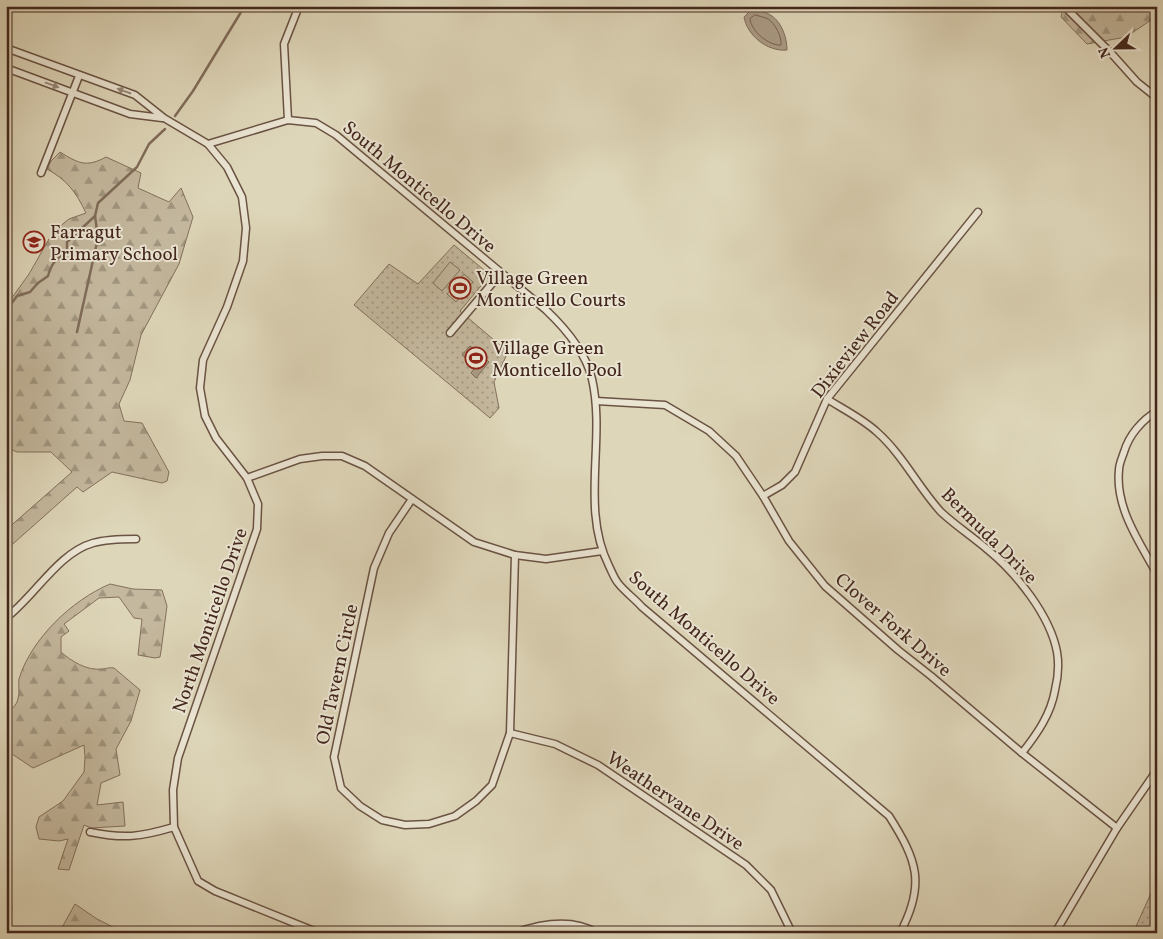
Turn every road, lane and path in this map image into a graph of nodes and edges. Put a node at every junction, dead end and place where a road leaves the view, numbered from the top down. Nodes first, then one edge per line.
1 (299, 6) edge
2 (1064, 6) edge
3 (6, 48) edge
4 (6, 68) edge
5 (79, 76) junction
6 (72, 92) junction
7 (1157, 98) edge
8 (164, 118) junction
9 (288, 120) junction
10 (208, 144) junction
11 (41, 172) dead end
12 (978, 212) dead end
13 (501, 273) junction
14 (450, 333) dead end
15 (827, 399) junction
16 (596, 401) junction
17 (1157, 411) edge
18 (248, 478) junction
19 (763, 496) junction
20 (412, 498) junction
21 (136, 539) dead end
22 (602, 551) junction
23 (515, 555) junction
24 (1157, 574) edge
25 (6, 618) edge
26 (510, 733) junction
27 (1022, 753) junction
28 (1157, 770) edge
29 (174, 827) junction
30 (1117, 828) junction
31 (90, 832) dead end
32 (6, 903) edge
33 (6, 918) edge
34 (319, 933) edge
35 (515, 933) edge
36 (597, 933) edge
37 (792, 933) edge
38 (900, 933) edge
39 (1055, 933) edge

1 - 9 street
2 - 7 street
3 - 5 street, North Monticello Drive
4 -> 6 street
5 - 6 street
8 -> 5 street, North Monticello Drive
6 - 8 street
6 - 11 street
8 - 10 street, North Monticello Drive
9 - 10 street, South Monticello Drive
9 - 13 street, South Monticello Drive
10 - 18 street, North Monticello Drive
12 - 15 street, Dixieview Road
13 - 14 street
13 - 16 street, South Monticello Drive
15 - 19 street, Dixieview Road
15 - 27 street, Bermuda Drive
16 - 19 street, Clover Fork Drive
16 - 22 street, South Monticello Drive
17 - 24 street
18 - 20 street
18 - 29 street, North Monticello Drive
19 - 27 street, Clover Fork Drive
20 - 23 street
20 - 26 street, Old Tavern Circle
21 - 25 street
22 - 23 street
22 - 38 street, South Monticello Drive
23 - 26 street, Old Tavern Circle
26 - 37 street, Weathervane Drive
27 - 30 street, Clover Fork Drive
28 - 30 street
29 - 31 street
29 - 34 street, North Monticello Drive
30 - 39 street
32 - 33 street
35 - 36 street

